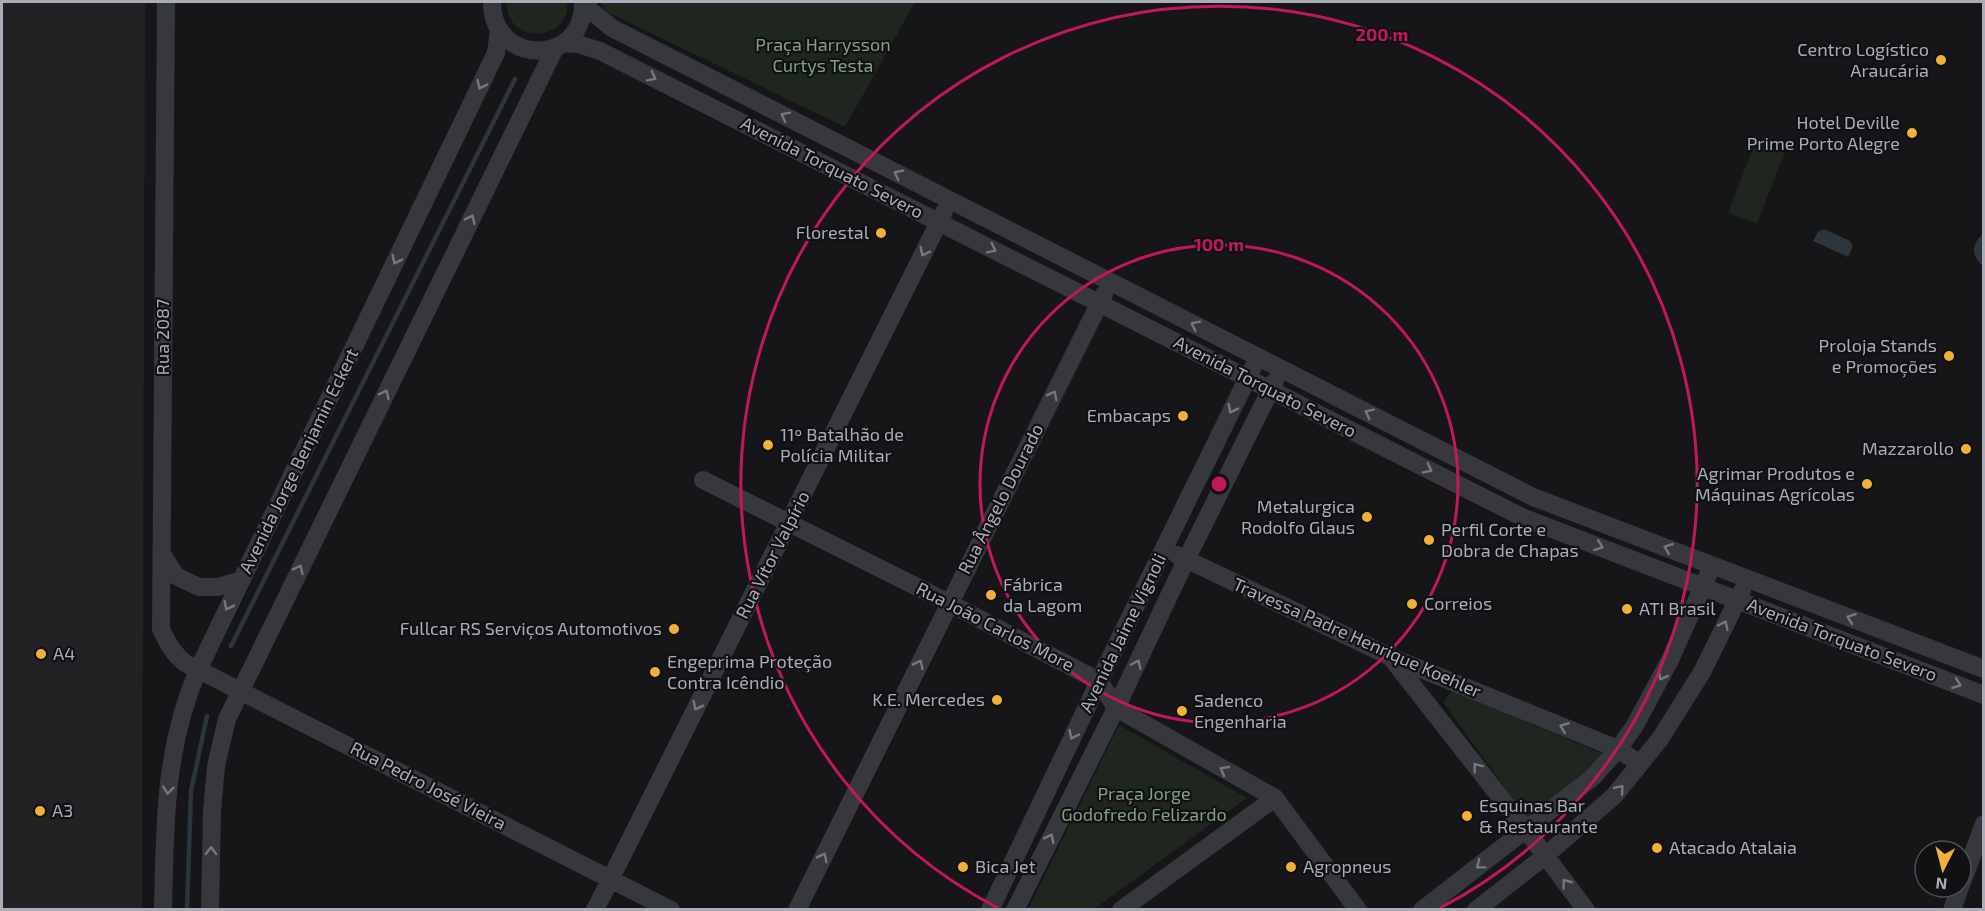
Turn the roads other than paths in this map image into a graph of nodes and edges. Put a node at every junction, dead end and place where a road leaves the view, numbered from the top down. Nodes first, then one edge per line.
1 (166, 2) edge
2 (584, 2) edge
3 (490, 5) edge
4 (499, 30) junction
5 (560, 45) junction
6 (951, 200) junction
7 (939, 222) junction
8 (1110, 281) junction
9 (1099, 303) junction
10 (1258, 357) junction
11 (1281, 368) junction
12 (1248, 378) junction
13 (1271, 390) junction
14 (1415, 436) junction
15 (1403, 456) junction
16 (703, 480) dead end
17 (789, 523) junction
18 (1165, 549) junction
19 (162, 554) junction
20 (1186, 560) junction
21 (1712, 565) junction
22 (1749, 579) junction
23 (241, 580) junction
24 (1704, 587) junction
25 (1737, 600) junction
26 (949, 603) junction
27 (1886, 632) junction
28 (1875, 653) junction
29 (1391, 657) junction
30 (191, 666) junction
31 (1983, 669) edge
32 (1099, 681) junction
33 (239, 690) junction
34 (1983, 694) edge
35 (1116, 708) junction
36 (1618, 749) junction
37 (1641, 764) junction
38 (1275, 798) junction
39 (1983, 824) edge
40 (1526, 830) junction
41 (1973, 852) edge
42 (1545, 856) junction
43 (611, 879) junction
44 (163, 909) edge
45 (210, 909) edge
46 (595, 909) edge
47 (672, 909) edge
48 (797, 909) edge
49 (990, 909) edge
50 (1015, 909) edge
51 (1121, 909) edge
52 (1358, 909) edge
53 (1422, 909) edge
54 (1476, 909) edge
55 (1586, 909) edge

1 - 19 street, Rua 2087
2 - 5 street
6 -> 2 street, Avenida Torquato Severo
3 - 4 street
4 - 5 street, Avenida Torquato Severo
4 -> 23 street, Avenida Jorge Benjamin Eckert
5 -> 7 street, Avenida Torquato Severo
33 -> 5 street
6 - 7 street, Rua Vítor Valpírio
6 - 8 street, Avenida Torquato Severo
7 -> 9 street, Avenida Torquato Severo
7 -> 17 street, Rua Vítor Valpírio
8 - 9 street, Rua Ângelo Dourado
10 -> 8 street, Avenida Torquato Severo
9 - 12 street, Avenida Torquato Severo
26 -> 9 street, Rua Ângelo Dourado
10 - 11 street, Avenida Torquato Severo
10 - 12 street, Avenida Jaime Vignoli
11 - 13 street, Avenida Jaime Vignoli
14 -> 11 street, Avenida Torquato Severo
12 - 13 street, Avenida Torquato Severo
12 -> 18 street, Avenida Jaime Vignoli
13 - 15 street, Avenida Torquato Severo
13 - 20 street, Avenida Jaime Vignoli
14 - 15 street
21 -> 14 street, Avenida Torquato Severo
15 -> 24 street, Avenida Torquato Severo
16 - 17 street, Rua João Carlos More
17 - 26 street, Rua João Carlos More
17 -> 43 street, Rua Vítor Valpírio
18 - 20 street, Travessa Padre Henrique Koehler
18 - 32 street, Avenida Jaime Vignoli
19 - 23 street
19 - 30 street, Rua 2087
20 - 29 street, Travessa Padre Henrique Koehler
35 -> 20 street, Avenida Jaime Vignoli
21 - 22 street, Avenida Torquato Severo
21 - 24 street
22 - 25 street
27 -> 22 street, Avenida Torquato Severo
23 -> 30 street, Avenida Jorge Benjamin Eckert
24 - 25 street, Avenida Torquato Severo
24 -> 36 street
25 - 28 street, Avenida Torquato Severo
37 -> 25 street
26 - 32 street, Rua João Carlos More
48 -> 26 street, Rua Ângelo Dourado
27 - 28 street
27 - 31 street, Avenida Torquato Severo
28 -> 34 street, Avenida Torquato Severo
36 -> 29 street, Travessa Padre Henrique Koehler
40 -> 29 street
30 - 33 street, Rua Pedro José Vieira
30 -> 44 street, Avenida Jorge Benjamin Eckert
32 - 35 street
32 -> 49 street, Avenida Jaime Vignoli
33 - 43 street, Rua Pedro José Vieira
45 -> 33 street
38 -> 35 street
50 -> 35 street, Avenida Jaime Vignoli
36 - 37 street, Travessa Padre Henrique Koehler
36 - 40 street
42 -> 37 street
38 - 51 street
38 - 52 street
39 - 41 street
40 - 42 street
40 -> 53 street
42 - 54 street
55 -> 42 street
43 - 46 street, Rua Vítor Valpírio
43 - 47 street, Rua Pedro José Vieira

